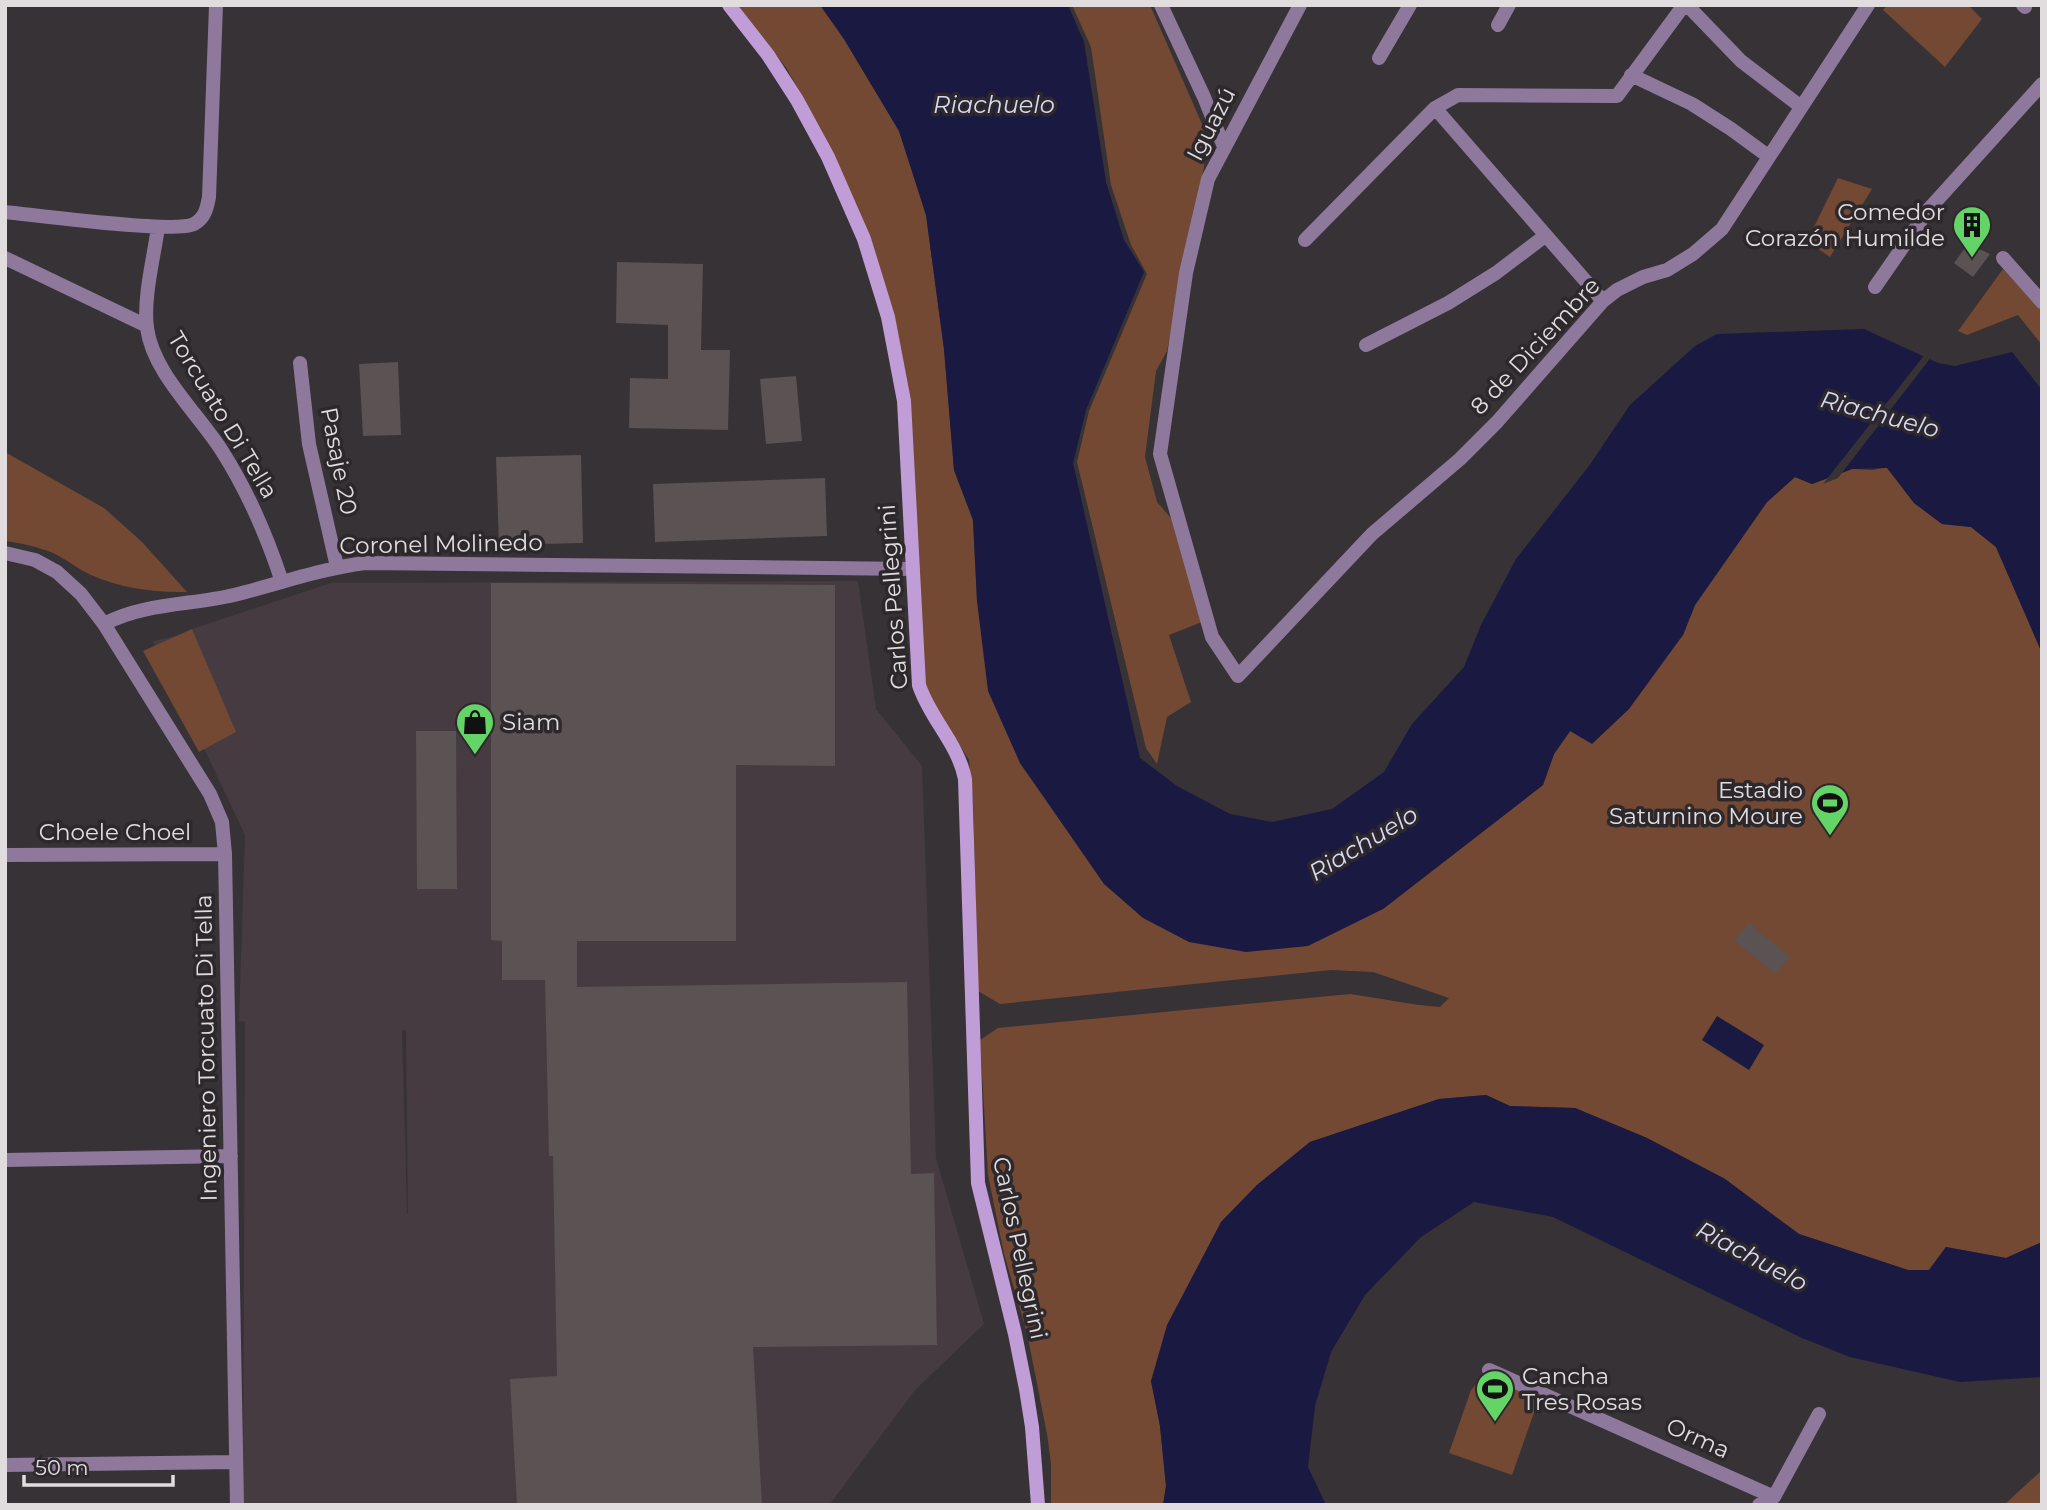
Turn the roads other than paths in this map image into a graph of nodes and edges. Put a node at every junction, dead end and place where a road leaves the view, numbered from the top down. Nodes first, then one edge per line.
1 (216, 5) edge
2 (729, 5) edge
3 (1161, 5) edge
4 (1300, 5) edge
5 (1410, 5) edge
6 (1509, 5) edge
7 (1685, 5) edge
8 (1868, 5) edge
9 (1498, 25) dead end
10 (1379, 58) dead end
11 (1631, 75) junction
12 (2042, 85) edge
13 (1800, 106) junction
14 (1435, 108) junction
15 (1224, 147) junction
16 (1768, 156) junction
17 (5, 212) edge
18 (158, 227) junction
19 (1545, 236) junction
20 (1305, 240) dead end
21 (5, 258) edge
22 (2003, 258) dead end
23 (1875, 287) dead end
24 (1603, 301) junction
25 (2042, 302) edge
26 (147, 326) junction
27 (1366, 345) dead end
28 (300, 363) dead end
29 (5, 553) edge
30 (337, 567) junction
31 (913, 569) junction
32 (282, 582) junction
33 (104, 624) junction
34 (1238, 676) joint
35 (225, 854) junction
36 (5, 855) edge
37 (230, 1156) junction
38 (5, 1160) edge
39 (1489, 1370) dead end
40 (1819, 1414) dead end
41 (236, 1462) junction
42 (5, 1465) edge
43 (1774, 1497) junction
44 (237, 1505) edge
45 (1038, 1505) edge
46 (1759, 1505) edge

1 - 18 street
2 - 31 street, Carlos Pellegrini
3 - 15 street
4 - 15 street, Iguazú
5 - 10 street
6 - 9 street
7 - 11 street
7 - 13 street
8 - 13 street, 8 de Diciembre
11 - 14 street
11 - 16 street
12 - 23 street
13 - 16 street, 8 de Diciembre
14 - 19 street
14 - 20 street
15 - 34 street, Iguazú
16 - 24 street, 8 de Diciembre
17 - 18 street
18 - 26 street, Torcuato Di Tella
19 - 24 street
19 - 27 street
21 - 26 street
22 - 25 street
24 - 34 street, 8 de Diciembre
26 - 32 street, Torcuato Di Tella
28 - 30 street, Pasaje 20
29 - 33 street
30 - 31 street, Coronel Molinedo
30 - 32 street, Coronel Molinedo
31 - 45 street, Carlos Pellegrini
32 - 33 street, Coronel Molinedo
33 - 35 street, Ingeniero Torcuato Di Tella
35 - 36 street, Choele Choel
35 - 37 street, Ingeniero Torcuato Di Tella
37 - 38 street
37 - 41 street, Ingeniero Torcuato Di Tella
39 - 43 street, Orma
40 - 43 street
41 - 42 street
41 - 44 street, Ingeniero Torcuato Di Tella
43 - 46 street

